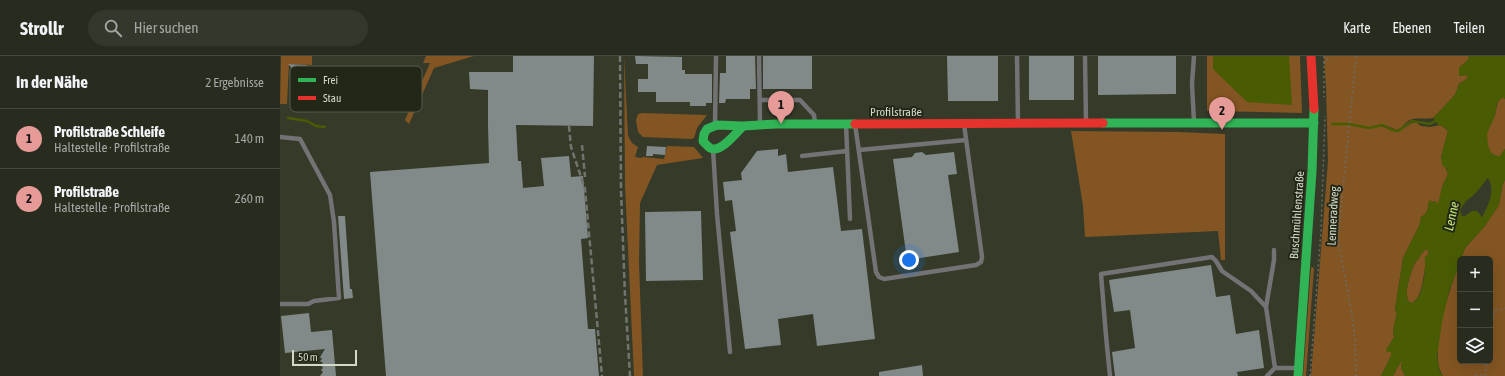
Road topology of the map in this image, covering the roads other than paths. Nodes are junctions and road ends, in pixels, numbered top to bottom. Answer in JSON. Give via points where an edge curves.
{"nodes":[{"id":1,"x":716,"y":56,"type":"edge"},
{"id":2,"x":759,"y":56,"type":"edge"},
{"id":3,"x":1017,"y":56,"type":"edge"},
{"id":4,"x":1085,"y":56,"type":"edge"},
{"id":5,"x":1194,"y":56,"type":"edge"},
{"id":6,"x":1311,"y":56,"type":"edge"},
{"id":7,"x":760,"y":100,"type":"junction"},
{"id":8,"x":1086,"y":123,"type":"junction"},
{"id":9,"x":1194,"y":123,"type":"junction"},
{"id":10,"x":1314,"y":123,"type":"junction"},
{"id":11,"x":760,"y":124,"type":"junction"},
{"id":12,"x":816,"y":124,"type":"junction"},
{"id":13,"x":851,"y":124,"type":"junction"},
{"id":14,"x":964,"y":124,"type":"junction"},
{"id":15,"x":1018,"y":124,"type":"junction"},
{"id":16,"x":715,"y":125,"type":"junction"},
{"id":17,"x":743,"y":126,"type":"junction"},
{"id":18,"x":280,"y":137,"type":"edge"},
{"id":19,"x":966,"y":140,"type":"junction"},
{"id":20,"x":713,"y":149,"type":"junction"},
{"id":21,"x":858,"y":150,"type":"junction"},
{"id":22,"x":847,"y":151,"type":"junction"},
{"id":23,"x":802,"y":156,"type":"dead end"},
{"id":24,"x":850,"y":219,"type":"dead end"},
{"id":25,"x":1274,"y":250,"type":"dead end"},
{"id":26,"x":280,"y":304,"type":"edge"},
{"id":27,"x":1266,"y":307,"type":"junction"},
{"id":28,"x":730,"y":352,"type":"dead end"},
{"id":29,"x":1275,"y":368,"type":"junction"},
{"id":30,"x":1298,"y":372,"type":"edge"},
{"id":31,"x":1110,"y":376,"type":"edge"},
{"id":32,"x":1267,"y":376,"type":"edge"}],
"edges":[{"from":1,"to":16,"type":"lane"},
{"from":2,"to":7,"type":"lane"},
{"from":3,"to":15,"type":"lane"},
{"from":4,"to":8,"type":"lane"},
{"from":5,"to":9,"type":"lane"},
{"from":6,"to":10,"type":"street","name":"Buschmühlenstraße"},
{"from":7,"to":11,"type":"lane"},
{"from":7,"to":12,"type":"lane","via":[[800,100],[814,115]]},
{"from":8,"to":9,"type":"street","name":"Profilstraße"},
{"from":8,"to":15,"type":"street","name":"Profilstraße"},
{"from":9,"to":10,"type":"street","name":"Profilstraße"},
{"from":10,"to":30,"type":"street","name":"Buschmühlenstraße"},
{"from":11,"to":12,"type":"street","name":"Profilstraße"},
{"from":11,"to":17,"type":"street","name":"Profilstraße"},
{"from":12,"to":13,"type":"street","name":"Profilstraße"},
{"from":13,"to":14,"type":"street","name":"Profilstraße"},
{"from":13,"to":21,"type":"lane"},
{"from":13,"to":22,"type":"lane"},
{"from":14,"to":15,"type":"street","name":"Profilstraße"},
{"from":14,"to":19,"type":"lane"},
{"from":16,"to":17,"type":"street","name":"Profilstraße"},
{"from":16,"to":20,"type":"street","via":[[707,128],[703,137],[706,145]]},
{"from":17,"to":20,"type":"street","via":[[722,147]]},
{"from":18,"to":26,"type":"lane","via":[[300,139],[330,195],[339,298],[308,304]]},
{"from":19,"to":21,"type":"lane"},
{"from":19,"to":21,"type":"lane","via":[[981,262],[976,265],[884,279],[876,272]]},
{"from":20,"to":28,"type":"lane"},
{"from":22,"to":23,"type":"lane"},
{"from":22,"to":24,"type":"lane"},
{"from":25,"to":27,"type":"lane"},
{"from":27,"to":29,"type":"lane"},
{"from":27,"to":31,"type":"lane","via":[[1251,292],[1222,271],[1212,257],[1102,274]]},
{"from":29,"to":30,"type":"lane"},
{"from":29,"to":32,"type":"lane"}]}
